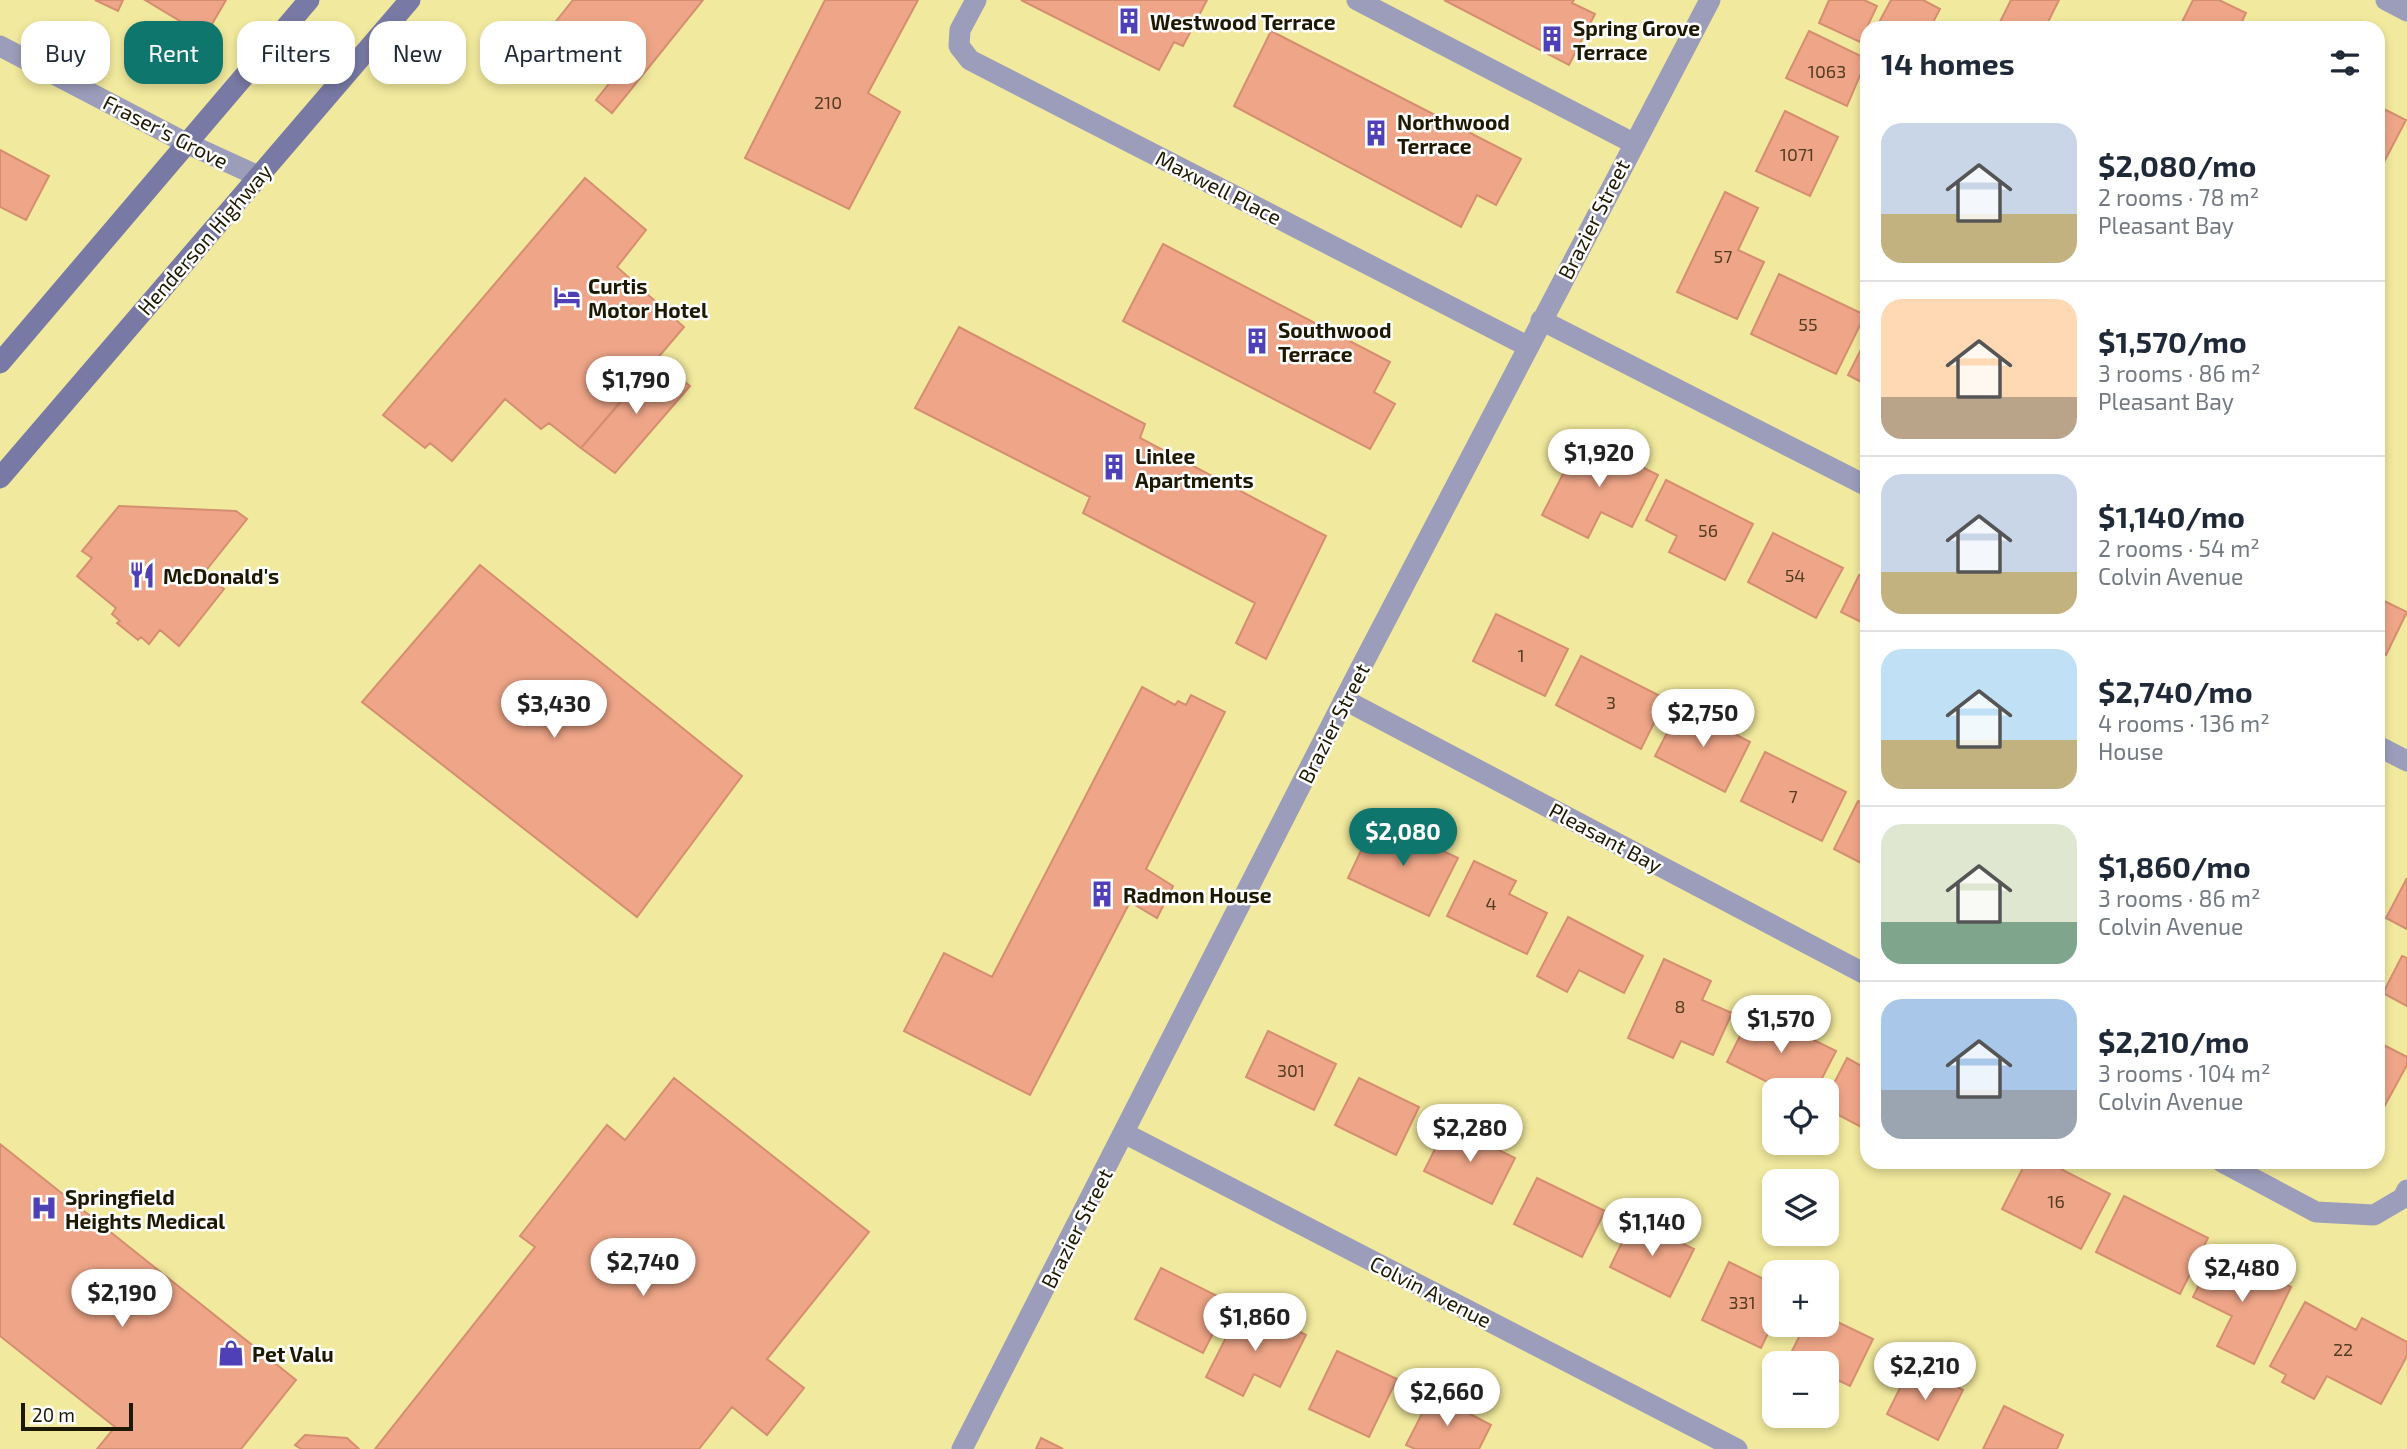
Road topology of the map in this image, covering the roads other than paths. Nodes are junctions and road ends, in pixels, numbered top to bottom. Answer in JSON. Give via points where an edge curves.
{"nodes":[{"id":1,"x":309,"y":0,"type":"edge"},
{"id":2,"x":410,"y":0,"type":"edge"},
{"id":3,"x":976,"y":0,"type":"edge"},
{"id":4,"x":1357,"y":0,"type":"edge"},
{"id":5,"x":1710,"y":0,"type":"edge"},
{"id":6,"x":2386,"y":0,"type":"edge"},
{"id":7,"x":2407,"y":11,"type":"edge"},
{"id":8,"x":0,"y":46,"type":"edge"},
{"id":9,"x":186,"y":143,"type":"junction"},
{"id":10,"x":1633,"y":143,"type":"junction"},
{"id":11,"x":258,"y":176,"type":"junction"},
{"id":12,"x":1541,"y":320,"type":"junction"},
{"id":13,"x":1527,"y":346,"type":"junction"},
{"id":14,"x":0,"y":363,"type":"edge"},
{"id":15,"x":0,"y":478,"type":"edge"},
{"id":16,"x":1860,"y":482,"type":"edge"},
{"id":17,"x":1345,"y":700,"type":"junction"},
{"id":18,"x":2385,"y":750,"type":"edge"},
{"id":19,"x":2407,"y":761,"type":"edge"},
{"id":20,"x":1860,"y":971,"type":"edge"},
{"id":21,"x":1124,"y":1133,"type":"junction"},
{"id":22,"x":2235,"y":1169,"type":"edge"},
{"id":23,"x":2407,"y":1190,"type":"edge"},
{"id":24,"x":962,"y":1449,"type":"edge"},
{"id":25,"x":1737,"y":1449,"type":"edge"}],
"edges":[{"from":1,"to":9,"type":"main road"},
{"from":2,"to":11,"type":"main road","name":"Henderson Highway"},
{"from":3,"to":13,"type":"street","name":"Maxwell Place","via":[[960,30],[960,46],[970,60]]},
{"from":4,"to":10,"type":"street"},
{"from":5,"to":10,"type":"street","name":"Brazier Street"},
{"from":6,"to":7,"type":"street"},
{"from":8,"to":9,"type":"street","name":"Fraser's Grove"},
{"from":9,"to":11,"type":"street","name":"Fraser's Grove"},
{"from":9,"to":14,"type":"main road"},
{"from":10,"to":12,"type":"street","name":"Brazier Street"},
{"from":11,"to":15,"type":"main road","name":"Henderson Highway"},
{"from":12,"to":13,"type":"street","name":"Brazier Street"},
{"from":12,"to":16,"type":"street"},
{"from":13,"to":17,"type":"street","name":"Brazier Street"},
{"from":17,"to":20,"type":"street","name":"Pleasant Bay"},
{"from":17,"to":21,"type":"street","name":"Brazier Street"},
{"from":18,"to":19,"type":"street"},
{"from":21,"to":24,"type":"street","name":"Brazier Street"},
{"from":21,"to":25,"type":"street","name":"Colvin Avenue"},
{"from":22,"to":23,"type":"street","via":[[2316,1212],[2374,1216],[2403,1198]]}]}
